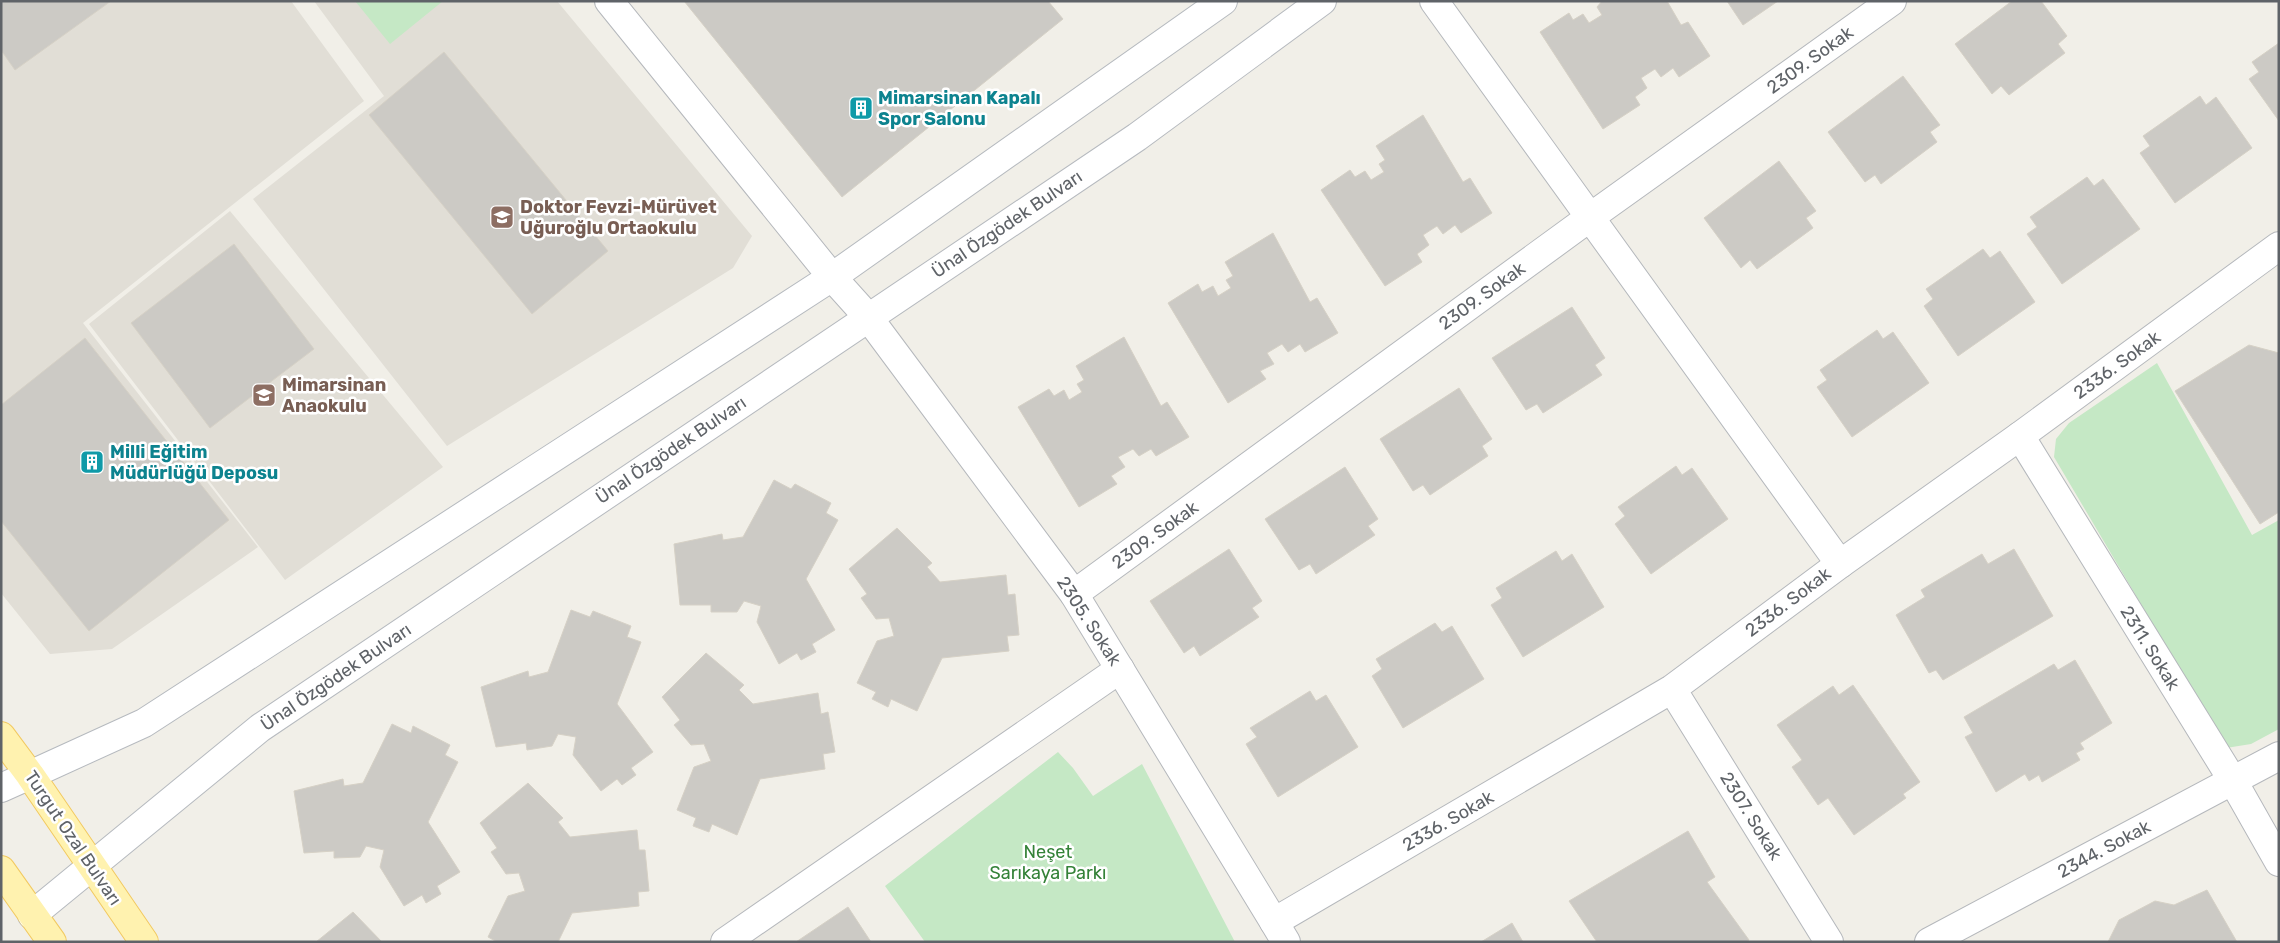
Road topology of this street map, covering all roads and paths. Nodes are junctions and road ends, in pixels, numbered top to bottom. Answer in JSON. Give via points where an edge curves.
{"nodes":[{"id":1,"x":609,"y":1,"type":"edge"},
{"id":2,"x":1222,"y":1,"type":"edge"},
{"id":3,"x":1322,"y":1,"type":"edge"},
{"id":4,"x":1434,"y":1,"type":"edge"},
{"id":5,"x":1892,"y":1,"type":"edge"},
{"id":6,"x":1589,"y":218,"type":"junction"},
{"id":7,"x":2279,"y":246,"type":"edge"},
{"id":8,"x":832,"y":277,"type":"junction"},
{"id":9,"x":868,"y":317,"type":"junction"},
{"id":10,"x":2020,"y":436,"type":"junction"},
{"id":11,"x":1840,"y":564,"type":"junction"},
{"id":12,"x":1074,"y":594,"type":"junction"},
{"id":13,"x":1120,"y":669,"type":"junction"},
{"id":14,"x":1672,"y":689,"type":"junction"},
{"id":15,"x":1,"y":736,"type":"edge"},
{"id":16,"x":2279,"y":756,"type":"edge"},
{"id":17,"x":30,"y":775,"type":"junction"},
{"id":18,"x":2233,"y":782,"type":"junction"},
{"id":19,"x":1,"y":788,"type":"edge"},
{"id":20,"x":2279,"y":862,"type":"edge"},
{"id":21,"x":92,"y":864,"type":"junction"},
{"id":22,"x":1,"y":870,"type":"edge"},
{"id":23,"x":32,"y":915,"type":"junction"},
{"id":24,"x":1280,"y":932,"type":"edge"},
{"id":25,"x":52,"y":942,"type":"edge"},
{"id":26,"x":144,"y":942,"type":"edge"},
{"id":27,"x":725,"y":942,"type":"edge"},
{"id":28,"x":1829,"y":942,"type":"edge"},
{"id":29,"x":1929,"y":942,"type":"edge"}],
"edges":[{"from":1,"to":8,"type":"street","name":"2305. Sokak"},
{"from":2,"to":8,"type":"street"},
{"from":3,"to":9,"type":"street","name":"Ünal Özgödek Bulvarı","via":[[1137,137]]},
{"from":4,"to":6,"type":"street"},
{"from":5,"to":6,"type":"street","name":"2309. Sokak"},
{"from":6,"to":11,"type":"street"},
{"from":6,"to":12,"type":"street","name":"2309. Sokak"},
{"from":7,"to":10,"type":"street","name":"2336. Sokak"},
{"from":8,"to":9,"type":"street","name":"2305. Sokak"},
{"from":8,"to":17,"type":"street","via":[[144,723]]},
{"from":9,"to":12,"type":"street","name":"2305. Sokak"},
{"from":9,"to":21,"type":"street","name":"Ünal Özgödek Bulvarı","via":[[260,728]]},
{"from":10,"to":11,"type":"street","name":"2336. Sokak"},
{"from":10,"to":18,"type":"street","name":"2311. Sokak"},
{"from":11,"to":14,"type":"street","name":"2336. Sokak"},
{"from":12,"to":13,"type":"street","name":"2305. Sokak"},
{"from":13,"to":24,"type":"street","name":"2305. Sokak"},
{"from":13,"to":27,"type":"street"},
{"from":14,"to":24,"type":"street","name":"2336. Sokak"},
{"from":14,"to":28,"type":"street","name":"2307. Sokak"},
{"from":15,"to":17,"type":"main road","name":"Turgut Ozal Bulvarı"},
{"from":16,"to":18,"type":"street","name":"2344. Sokak"},
{"from":17,"to":19,"type":"street"},
{"from":17,"to":21,"type":"main road","name":"Turgut Ozal Bulvarı"},
{"from":18,"to":20,"type":"street","name":"2311. Sokak"},
{"from":18,"to":29,"type":"street","name":"2344. Sokak"},
{"from":21,"to":23,"type":"street","name":"Ünal Özgödek Bulvarı"},
{"from":21,"to":26,"type":"main road","name":"Turgut Ozal Bulvarı"},
{"from":22,"to":23,"type":"main road"},
{"from":23,"to":25,"type":"main road"}]}
